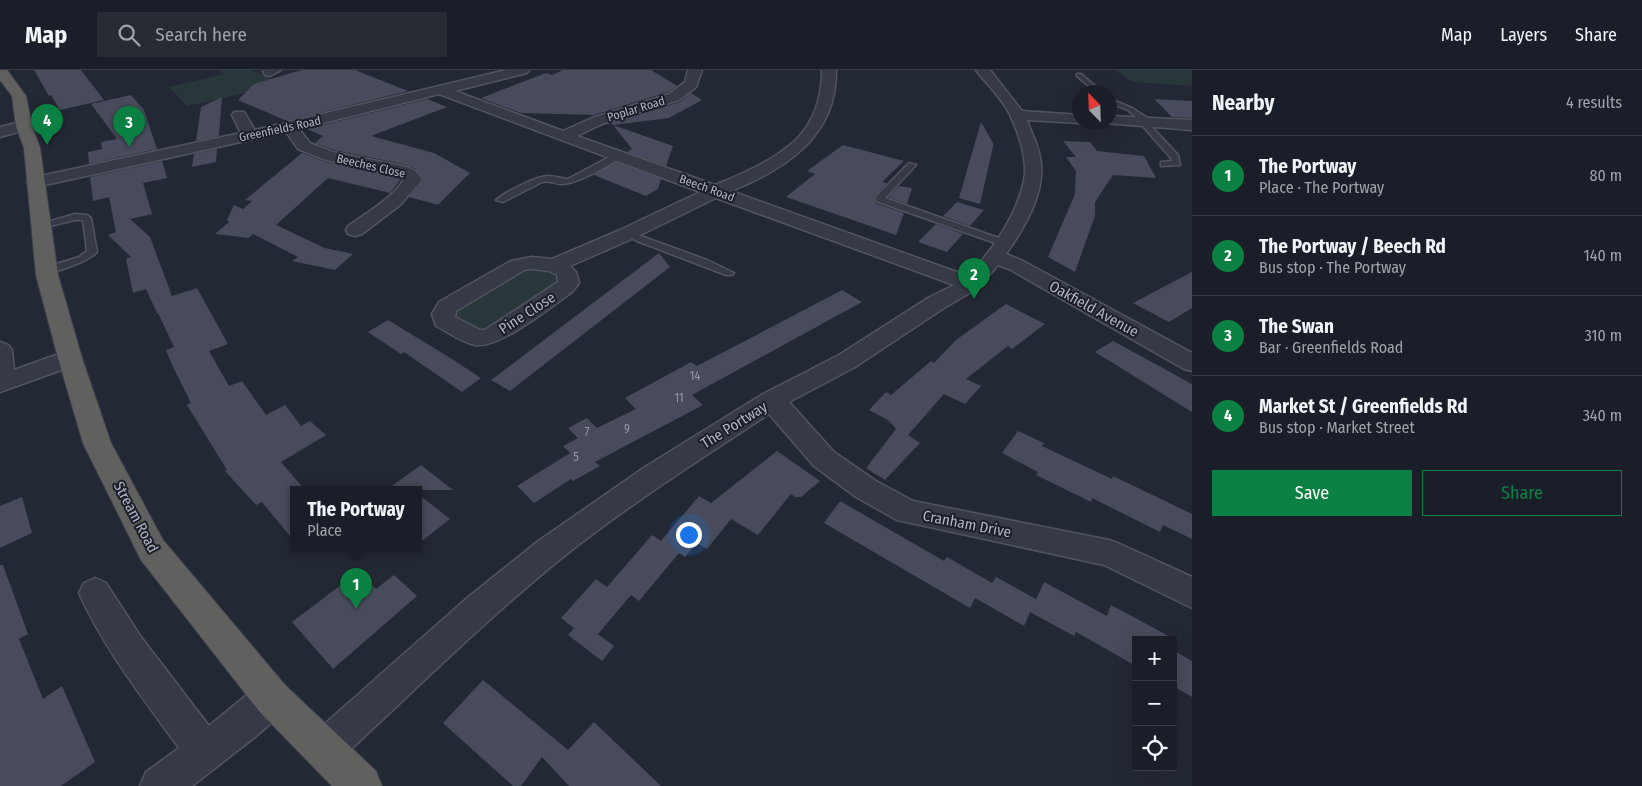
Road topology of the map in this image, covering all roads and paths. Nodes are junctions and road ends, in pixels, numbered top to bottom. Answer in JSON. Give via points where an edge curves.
{"nodes":[{"id":1,"x":522,"y":70,"type":"edge"},
{"id":2,"x":695,"y":70,"type":"edge"},
{"id":3,"x":829,"y":70,"type":"edge"},
{"id":4,"x":982,"y":70,"type":"edge"},
{"id":5,"x":0,"y":71,"type":"edge"},
{"id":6,"x":1079,"y":76,"type":"dead end"},
{"id":7,"x":1090,"y":85,"type":"edge"},
{"id":8,"x":443,"y":91,"type":"junction"},
{"id":9,"x":1117,"y":104,"type":"edge"},
{"id":10,"x":239,"y":115,"type":"dead end"},
{"id":11,"x":1018,"y":115,"type":"junction"},
{"id":12,"x":1072,"y":118,"type":"edge"},
{"id":13,"x":1117,"y":120,"type":"edge"},
{"id":14,"x":1147,"y":122,"type":"junction"},
{"id":15,"x":1192,"y":125,"type":"edge"},
{"id":16,"x":24,"y":126,"type":"junction"},
{"id":17,"x":290,"y":127,"type":"junction"},
{"id":18,"x":0,"y":132,"type":"edge"},
{"id":19,"x":250,"y":135,"type":"junction"},
{"id":20,"x":564,"y":137,"type":"junction"},
{"id":21,"x":618,"y":156,"type":"junction"},
{"id":22,"x":1164,"y":164,"type":"dead end"},
{"id":23,"x":912,"y":165,"type":"dead end"},
{"id":24,"x":36,"y":182,"type":"junction"},
{"id":25,"x":716,"y":191,"type":"junction"},
{"id":26,"x":500,"y":200,"type":"dead end"},
{"id":27,"x":41,"y":225,"type":"junction"},
{"id":28,"x":355,"y":230,"type":"dead end"},
{"id":29,"x":627,"y":234,"type":"junction"},
{"id":30,"x":999,"y":250,"type":"junction"},
{"id":31,"x":554,"y":265,"type":"junction"},
{"id":32,"x":47,"y":270,"type":"junction"},
{"id":33,"x":729,"y":274,"type":"dead end"},
{"id":34,"x":971,"y":284,"type":"junction"},
{"id":35,"x":0,"y":350,"type":"edge"},
{"id":36,"x":70,"y":358,"type":"junction"},
{"id":37,"x":1192,"y":363,"type":"edge"},
{"id":38,"x":2,"y":385,"type":"edge"},
{"id":39,"x":772,"y":400,"type":"junction"},
{"id":40,"x":95,"y":593,"type":"dead end"},
{"id":41,"x":1192,"y":593,"type":"edge"},
{"id":42,"x":272,"y":698,"type":"junction"},
{"id":43,"x":324,"y":749,"type":"junction"},
{"id":44,"x":205,"y":752,"type":"junction"},
{"id":45,"x":160,"y":786,"type":"edge"},
{"id":46,"x":362,"y":786,"type":"edge"}],
"edges":[{"from":1,"to":8,"type":"street","name":"Greenfields Road"},
{"from":2,"to":20,"type":"street","name":"Poplar Road","via":[[692,84],[674,97],[597,121]]},
{"from":3,"to":25,"type":"street","name":"Pine Close","via":[[824,104],[812,131],[791,152],[754,176]]},
{"from":4,"to":11,"type":"street","name":"The Portway"},
{"from":5,"to":16,"type":"highway","name":"Stream Road","via":[[20,96]]},
{"from":6,"to":7,"type":"lane"},
{"from":8,"to":17,"type":"street","name":"Greenfields Road"},
{"from":8,"to":20,"type":"street","name":"Beech Road"},
{"from":9,"to":14,"type":"lane"},
{"from":10,"to":19,"type":"street"},
{"from":11,"to":12,"type":"street"},
{"from":11,"to":30,"type":"street","name":"The Portway","via":[[1032,157],[1033,179],[1024,209]]},
{"from":13,"to":14,"type":"street"},
{"from":14,"to":15,"type":"street"},
{"from":14,"to":22,"type":"lane","via":[[1177,163]]},
{"from":16,"to":18,"type":"street"},
{"from":16,"to":24,"type":"highway","name":"Stream Road","via":[[32,148]]},
{"from":17,"to":19,"type":"street","name":"Greenfields Road"},
{"from":17,"to":28,"type":"street","name":"Beeches Close","via":[[304,146],[312,150],[411,175],[413,180],[408,186]]},
{"from":19,"to":24,"type":"street","name":"Greenfields Road"},
{"from":20,"to":21,"type":"street","name":"Beech Road"},
{"from":21,"to":25,"type":"street","name":"Beech Road"},
{"from":21,"to":26,"type":"lane","via":[[570,181],[539,180]]},
{"from":23,"to":30,"type":"lane","via":[[879,199]]},
{"from":24,"to":27,"type":"highway","name":"Stream Road"},
{"from":25,"to":29,"type":"street","name":"Pine Close"},
{"from":25,"to":34,"type":"street","name":"Beech Road"},
{"from":27,"to":32,"type":"highway","name":"Stream Road"},
{"from":27,"to":32,"type":"lane","via":[[75,217],[87,218],[92,252],[82,259]]},
{"from":29,"to":31,"type":"street","name":"Pine Close"},
{"from":29,"to":33,"type":"lane","via":[[704,261]]},
{"from":30,"to":34,"type":"street","name":"The Portway"},
{"from":30,"to":37,"type":"street","name":"Oakfield Avenue","via":[[1016,265]]},
{"from":31,"to":31,"type":"street","name":"Pine Close","via":[[518,265],[448,307],[443,314],[444,321],[477,338],[493,335],[569,283],[566,272]]},
{"from":32,"to":36,"type":"highway","name":"Stream Road"},
{"from":34,"to":39,"type":"street","name":"The Portway","via":[[848,361]]},
{"from":35,"to":38,"type":"street"},
{"from":36,"to":38,"type":"street"},
{"from":36,"to":42,"type":"highway","name":"Stream Road","via":[[97,443],[152,550]]},
{"from":39,"to":41,"type":"street","name":"Cranham Drive","via":[[824,459],[907,512],[1109,553]]},
{"from":39,"to":43,"type":"street","name":"The Portway","via":[[655,474],[548,551]]},
{"from":40,"to":44,"type":"street","via":[[129,649]]},
{"from":42,"to":43,"type":"highway","name":"Stream Road"},
{"from":42,"to":44,"type":"street"},
{"from":43,"to":46,"type":"highway","name":"Stream Road"},
{"from":44,"to":45,"type":"street"}]}
